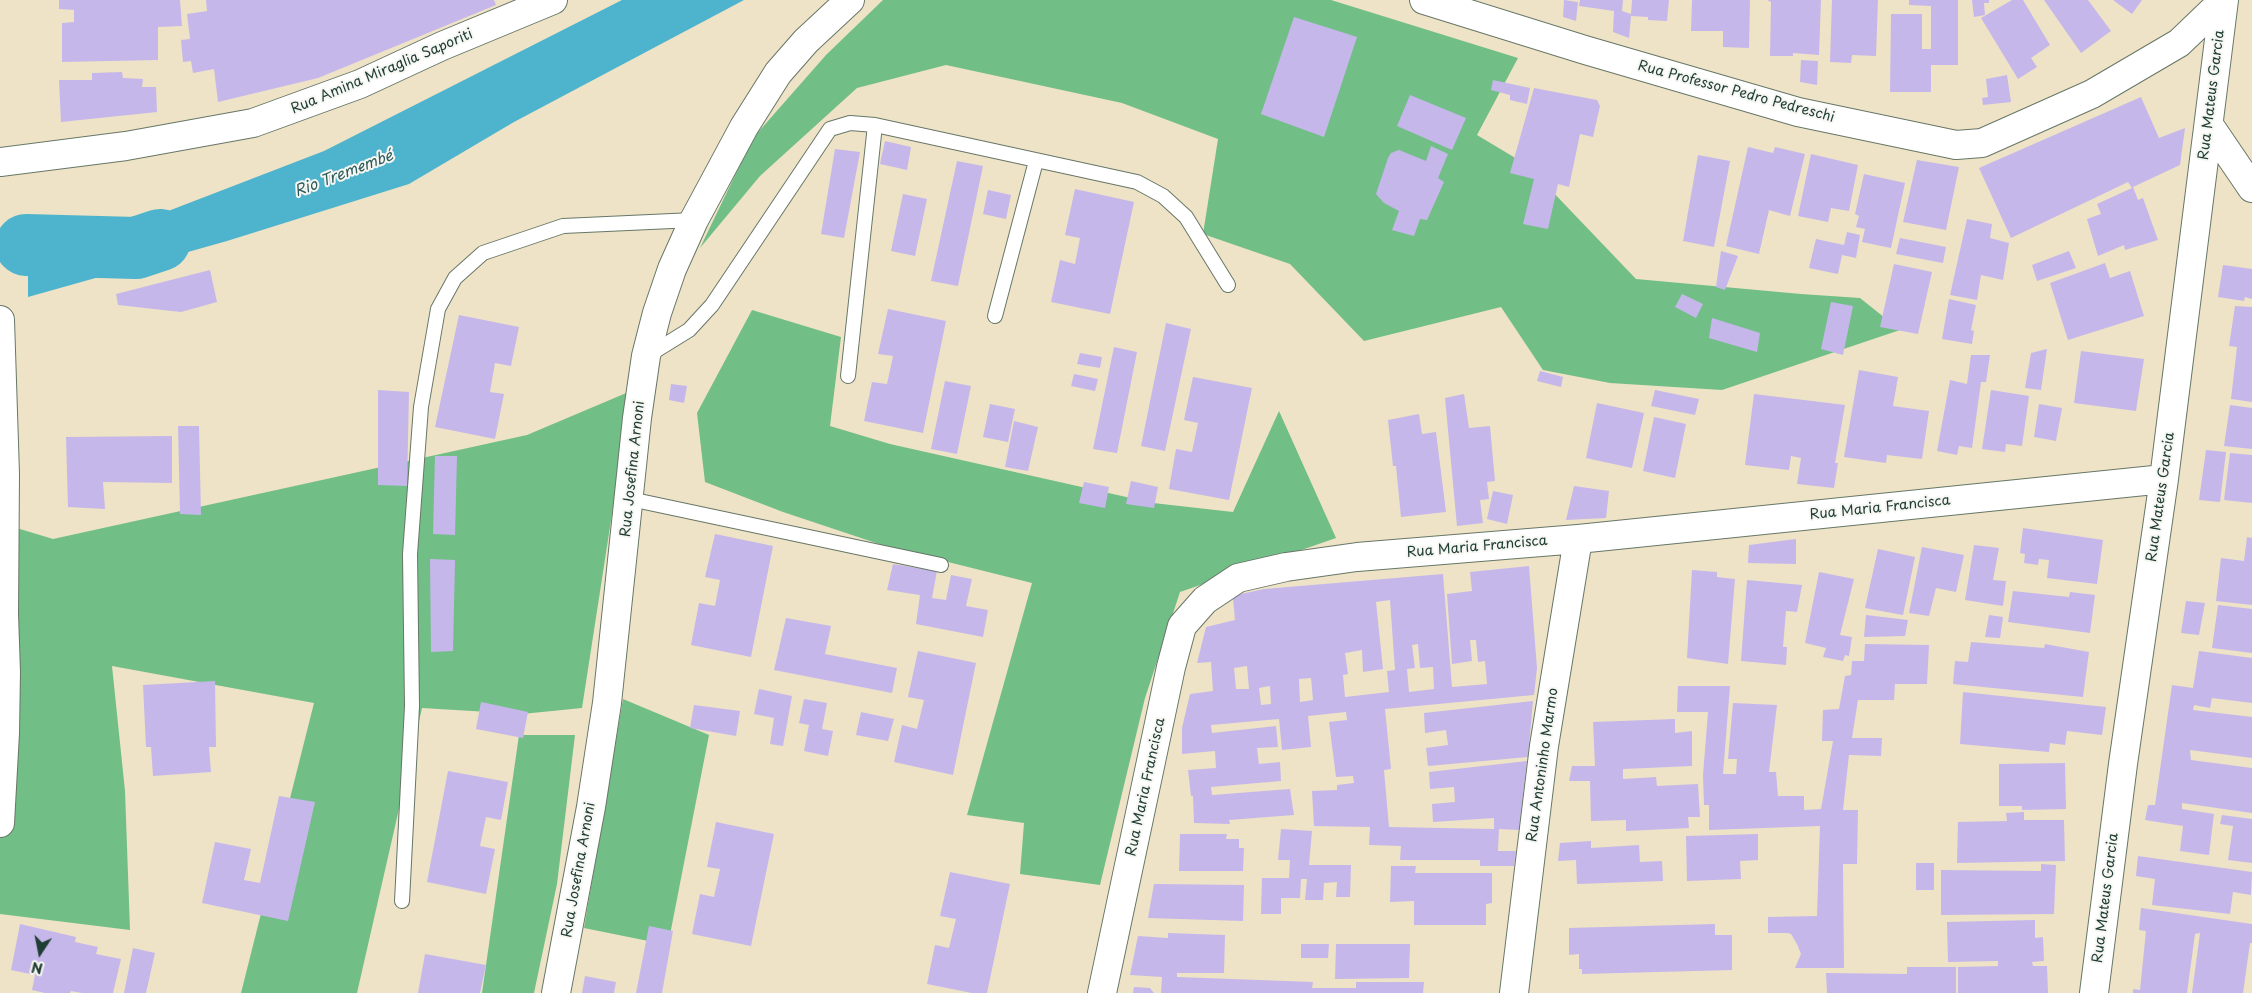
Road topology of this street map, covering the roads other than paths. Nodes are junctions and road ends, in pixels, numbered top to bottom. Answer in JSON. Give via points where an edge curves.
{"nodes":[{"id":1,"x":553,"y":0,"type":"edge"},
{"id":2,"x":850,"y":0,"type":"edge"},
{"id":3,"x":1424,"y":0,"type":"edge"},
{"id":4,"x":2224,"y":0,"type":"edge"},
{"id":5,"x":875,"y":125,"type":"junction"},
{"id":6,"x":2209,"y":125,"type":"junction"},
{"id":7,"x":1036,"y":160,"type":"junction"},
{"id":8,"x":0,"y":162,"type":"edge"},
{"id":9,"x":2252,"y":188,"type":"edge"},
{"id":10,"x":694,"y":220,"type":"junction"},
{"id":11,"x":1228,"y":285,"type":"dead end"},
{"id":12,"x":995,"y":316,"type":"dead end"},
{"id":13,"x":0,"y":320,"type":"edge"},
{"id":14,"x":646,"y":356,"type":"junction"},
{"id":15,"x":848,"y":376,"type":"dead end"},
{"id":16,"x":2164,"y":479,"type":"junction"},
{"id":17,"x":630,"y":499,"type":"junction"},
{"id":18,"x":1578,"y":539,"type":"junction"},
{"id":19,"x":941,"y":565,"type":"dead end"},
{"id":20,"x":2,"y":614,"type":"edge"},
{"id":21,"x":0,"y":823,"type":"edge"},
{"id":22,"x":402,"y":901,"type":"dead end"},
{"id":23,"x":556,"y":993,"type":"edge"},
{"id":24,"x":1102,"y":993,"type":"edge"},
{"id":25,"x":1514,"y":993,"type":"edge"},
{"id":26,"x":2094,"y":993,"type":"edge"}],
"edges":[{"from":1,"to":8,"type":"street","name":"Rua Amina Miraglia Saporiti","via":[[360,84],[253,123],[126,146]]},
{"from":2,"to":10,"type":"street","name":"Rua Josefina Arnoni","via":[[806,41],[778,73],[744,127]]},
{"from":3,"to":4,"type":"street","name":"Rua Professor Pedro Pedreschi","via":[[1798,112],[1956,145],[1982,143],[2092,94],[2179,43]]},
{"from":4,"to":6,"type":"street","name":"Rua Mateus Garcia"},
{"from":5,"to":7,"type":"lane"},
{"from":5,"to":14,"type":"lane","via":[[850,123],[830,129],[712,305],[689,330]]},
{"from":5,"to":15,"type":"lane"},
{"from":6,"to":9,"type":"street"},
{"from":6,"to":16,"type":"street","name":"Rua Mateus Garcia"},
{"from":7,"to":11,"type":"lane","via":[[1137,182],[1163,196],[1186,218]]},
{"from":7,"to":12,"type":"lane"},
{"from":10,"to":14,"type":"street","name":"Rua Josefina Arnoni","via":[[669,278]]},
{"from":10,"to":22,"type":"lane","via":[[562,226],[483,253],[455,278],[438,309],[421,407],[410,554],[412,706]]},
{"from":13,"to":20,"type":"street","via":[[5,474]]},
{"from":14,"to":17,"type":"street","name":"Rua Josefina Arnoni"},
{"from":16,"to":18,"type":"street","name":"Rua Maria Francisca"},
{"from":16,"to":26,"type":"street","name":"Rua Mateus Garcia"},
{"from":17,"to":19,"type":"lane"},
{"from":17,"to":23,"type":"street","name":"Rua Josefina Arnoni","via":[[596,779]]},
{"from":18,"to":24,"type":"street","name":"Rua Maria Francisca","via":[[1357,557],[1286,567],[1238,578],[1205,600],[1182,626],[1171,667]]},
{"from":18,"to":25,"type":"street","name":"Rua Antoninho Marmo","via":[[1544,746]]},
{"from":20,"to":21,"type":"street","via":[[6,733]]}]}
